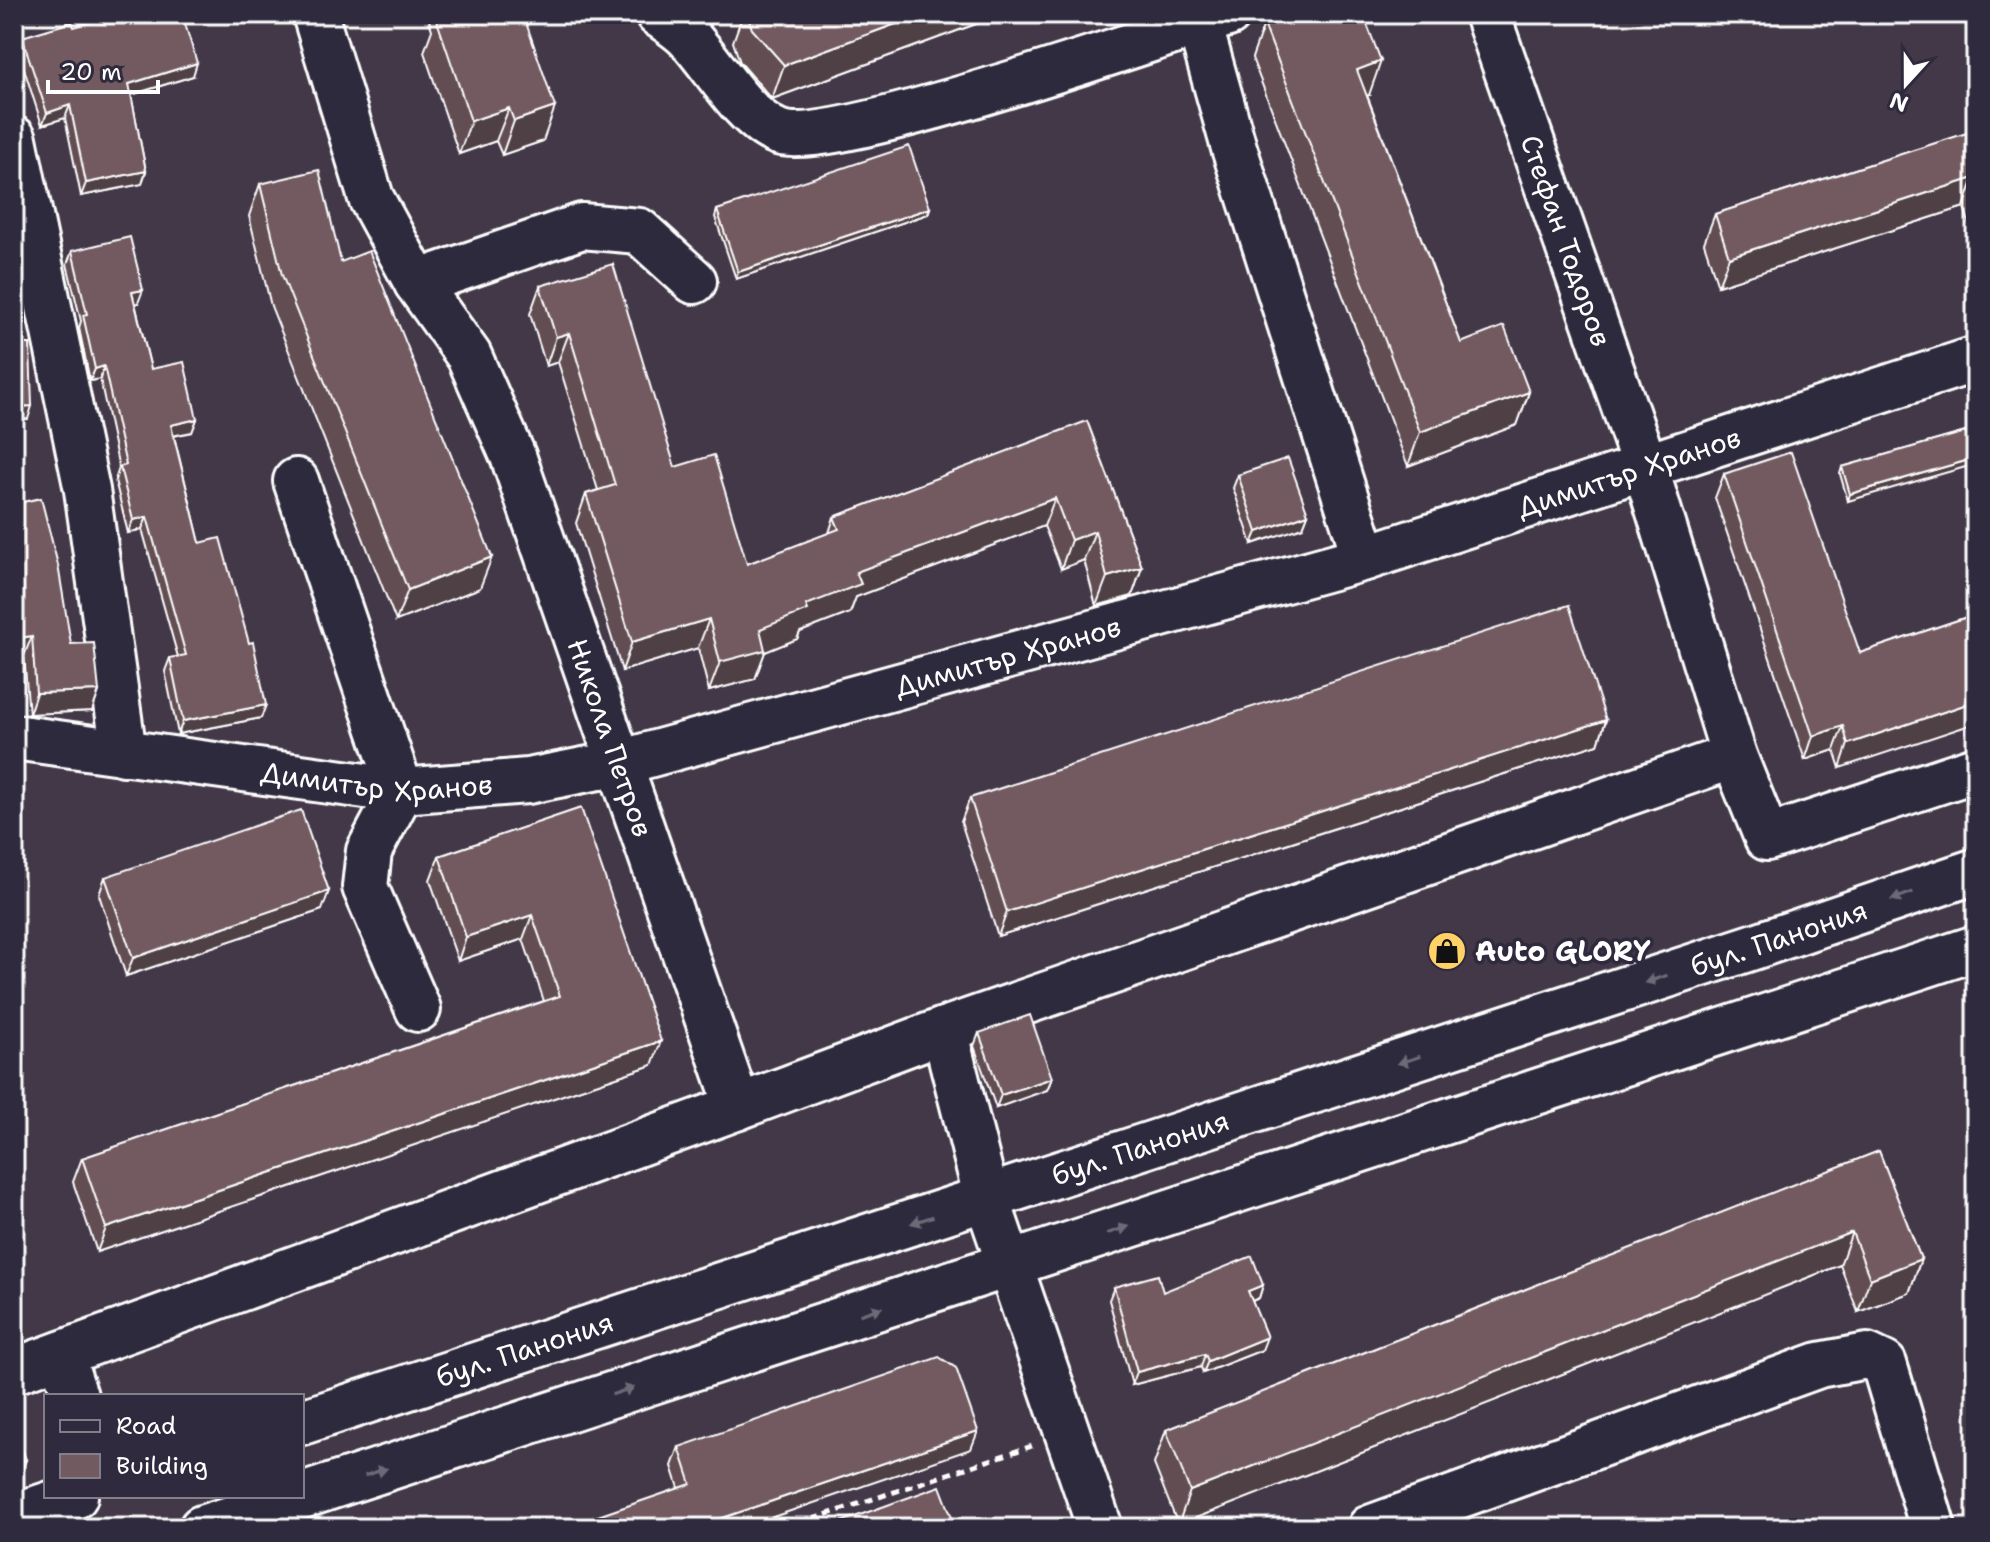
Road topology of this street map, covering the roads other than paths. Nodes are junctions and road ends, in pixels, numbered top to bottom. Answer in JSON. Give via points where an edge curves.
{"nodes":[{"id":1,"x":315,"y":14,"type":"edge"},
{"id":2,"x":658,"y":14,"type":"edge"},
{"id":3,"x":1487,"y":14,"type":"edge"},
{"id":4,"x":1213,"y":19,"type":"edge"},
{"id":5,"x":14,"y":139,"type":"edge"},
{"id":6,"x":694,"y":281,"type":"dead end"},
{"id":7,"x":417,"y":283,"type":"junction"},
{"id":8,"x":1976,"y":359,"type":"edge"},
{"id":9,"x":1645,"y":466,"type":"junction"},
{"id":10,"x":296,"y":481,"type":"dead end"},
{"id":11,"x":1365,"y":558,"type":"junction"},
{"id":12,"x":14,"y":737,"type":"edge"},
{"id":13,"x":124,"y":753,"type":"junction"},
{"id":14,"x":1734,"y":756,"type":"junction"},
{"id":15,"x":619,"y":763,"type":"junction"},
{"id":16,"x":1976,"y":769,"type":"edge"},
{"id":17,"x":401,"y":791,"type":"junction"},
{"id":18,"x":1976,"y":871,"type":"edge"},
{"id":19,"x":1976,"y":948,"type":"edge"},
{"id":20,"x":418,"y":1009,"type":"dead end"},
{"id":21,"x":944,"y":1030,"type":"junction"},
{"id":22,"x":738,"y":1107,"type":"junction"},
{"id":23,"x":987,"y":1199,"type":"junction"},
{"id":24,"x":1011,"y":1266,"type":"junction"},
{"id":25,"x":61,"y":1354,"type":"junction"},
{"id":26,"x":14,"y":1371,"type":"edge"},
{"id":27,"x":74,"y":1394,"type":"edge"},
{"id":28,"x":304,"y":1421,"type":"edge"},
{"id":29,"x":304,"y":1495,"type":"edge"},
{"id":30,"x":69,"y":1498,"type":"edge"},
{"id":31,"x":298,"y":1498,"type":"edge"},
{"id":32,"x":14,"y":1516,"type":"edge"},
{"id":33,"x":249,"y":1521,"type":"edge"},
{"id":34,"x":1388,"y":1525,"type":"edge"},
{"id":35,"x":202,"y":1528,"type":"edge"},
{"id":36,"x":1100,"y":1528,"type":"edge"},
{"id":37,"x":1933,"y":1528,"type":"edge"}],
"edges":[{"from":1,"to":7,"type":"street","name":"Никола Петров","via":[[371,198]]},
{"from":2,"to":4,"type":"street","via":[[685,34],[761,124],[781,134],[825,134]]},
{"from":3,"to":9,"type":"street","name":"Стефан Тодоров"},
{"from":4,"to":11,"type":"street","via":[[1234,148]]},
{"from":5,"to":13,"type":"street","via":[[87,490]]},
{"from":6,"to":7,"type":"street","via":[[639,231],[582,226]]},
{"from":7,"to":15,"type":"street","name":"Никола Петров","via":[[469,356],[513,456]]},
{"from":8,"to":9,"type":"street","name":"Димитър Хранов"},
{"from":9,"to":11,"type":"street","name":"Димитър Хранов"},
{"from":9,"to":14,"type":"street","name":"Стефан Тодоров"},
{"from":10,"to":17,"type":"street"},
{"from":11,"to":15,"type":"street","name":"Димитър Хранов"},
{"from":12,"to":13,"type":"street","name":"Димитър Хранов"},
{"from":13,"to":17,"type":"street","name":"Димитър Хранов"},
{"from":14,"to":16,"type":"street","name":"Стефан Тодоров","via":[[1767,838]]},
{"from":14,"to":21,"type":"street"},
{"from":15,"to":17,"type":"street","name":"Димитър Хранов","via":[[528,781]]},
{"from":15,"to":22,"type":"street","name":"Никола Петров"},
{"from":17,"to":20,"type":"street","via":[[369,851],[365,887]]},
{"from":18,"to":23,"type":"street","name":"бул. Панония","one_way":true},
{"from":24,"to":19,"type":"street","one_way":true},
{"from":21,"to":22,"type":"street"},
{"from":21,"to":23,"type":"street"},
{"from":22,"to":25,"type":"street"},
{"from":23,"to":24,"type":"street"},
{"from":23,"to":28,"type":"street","name":"бул. Панония","one_way":true},
{"from":29,"to":24,"type":"street","one_way":true},
{"from":24,"to":36,"type":"street"},
{"from":25,"to":26,"type":"street"},
{"from":25,"to":27,"type":"street"},
{"from":30,"to":32,"type":"street"},
{"from":31,"to":33,"type":"street"},
{"from":33,"to":35,"type":"street"},
{"from":34,"to":37,"type":"street","via":[[1819,1365],[1867,1356],[1884,1364]]}]}
